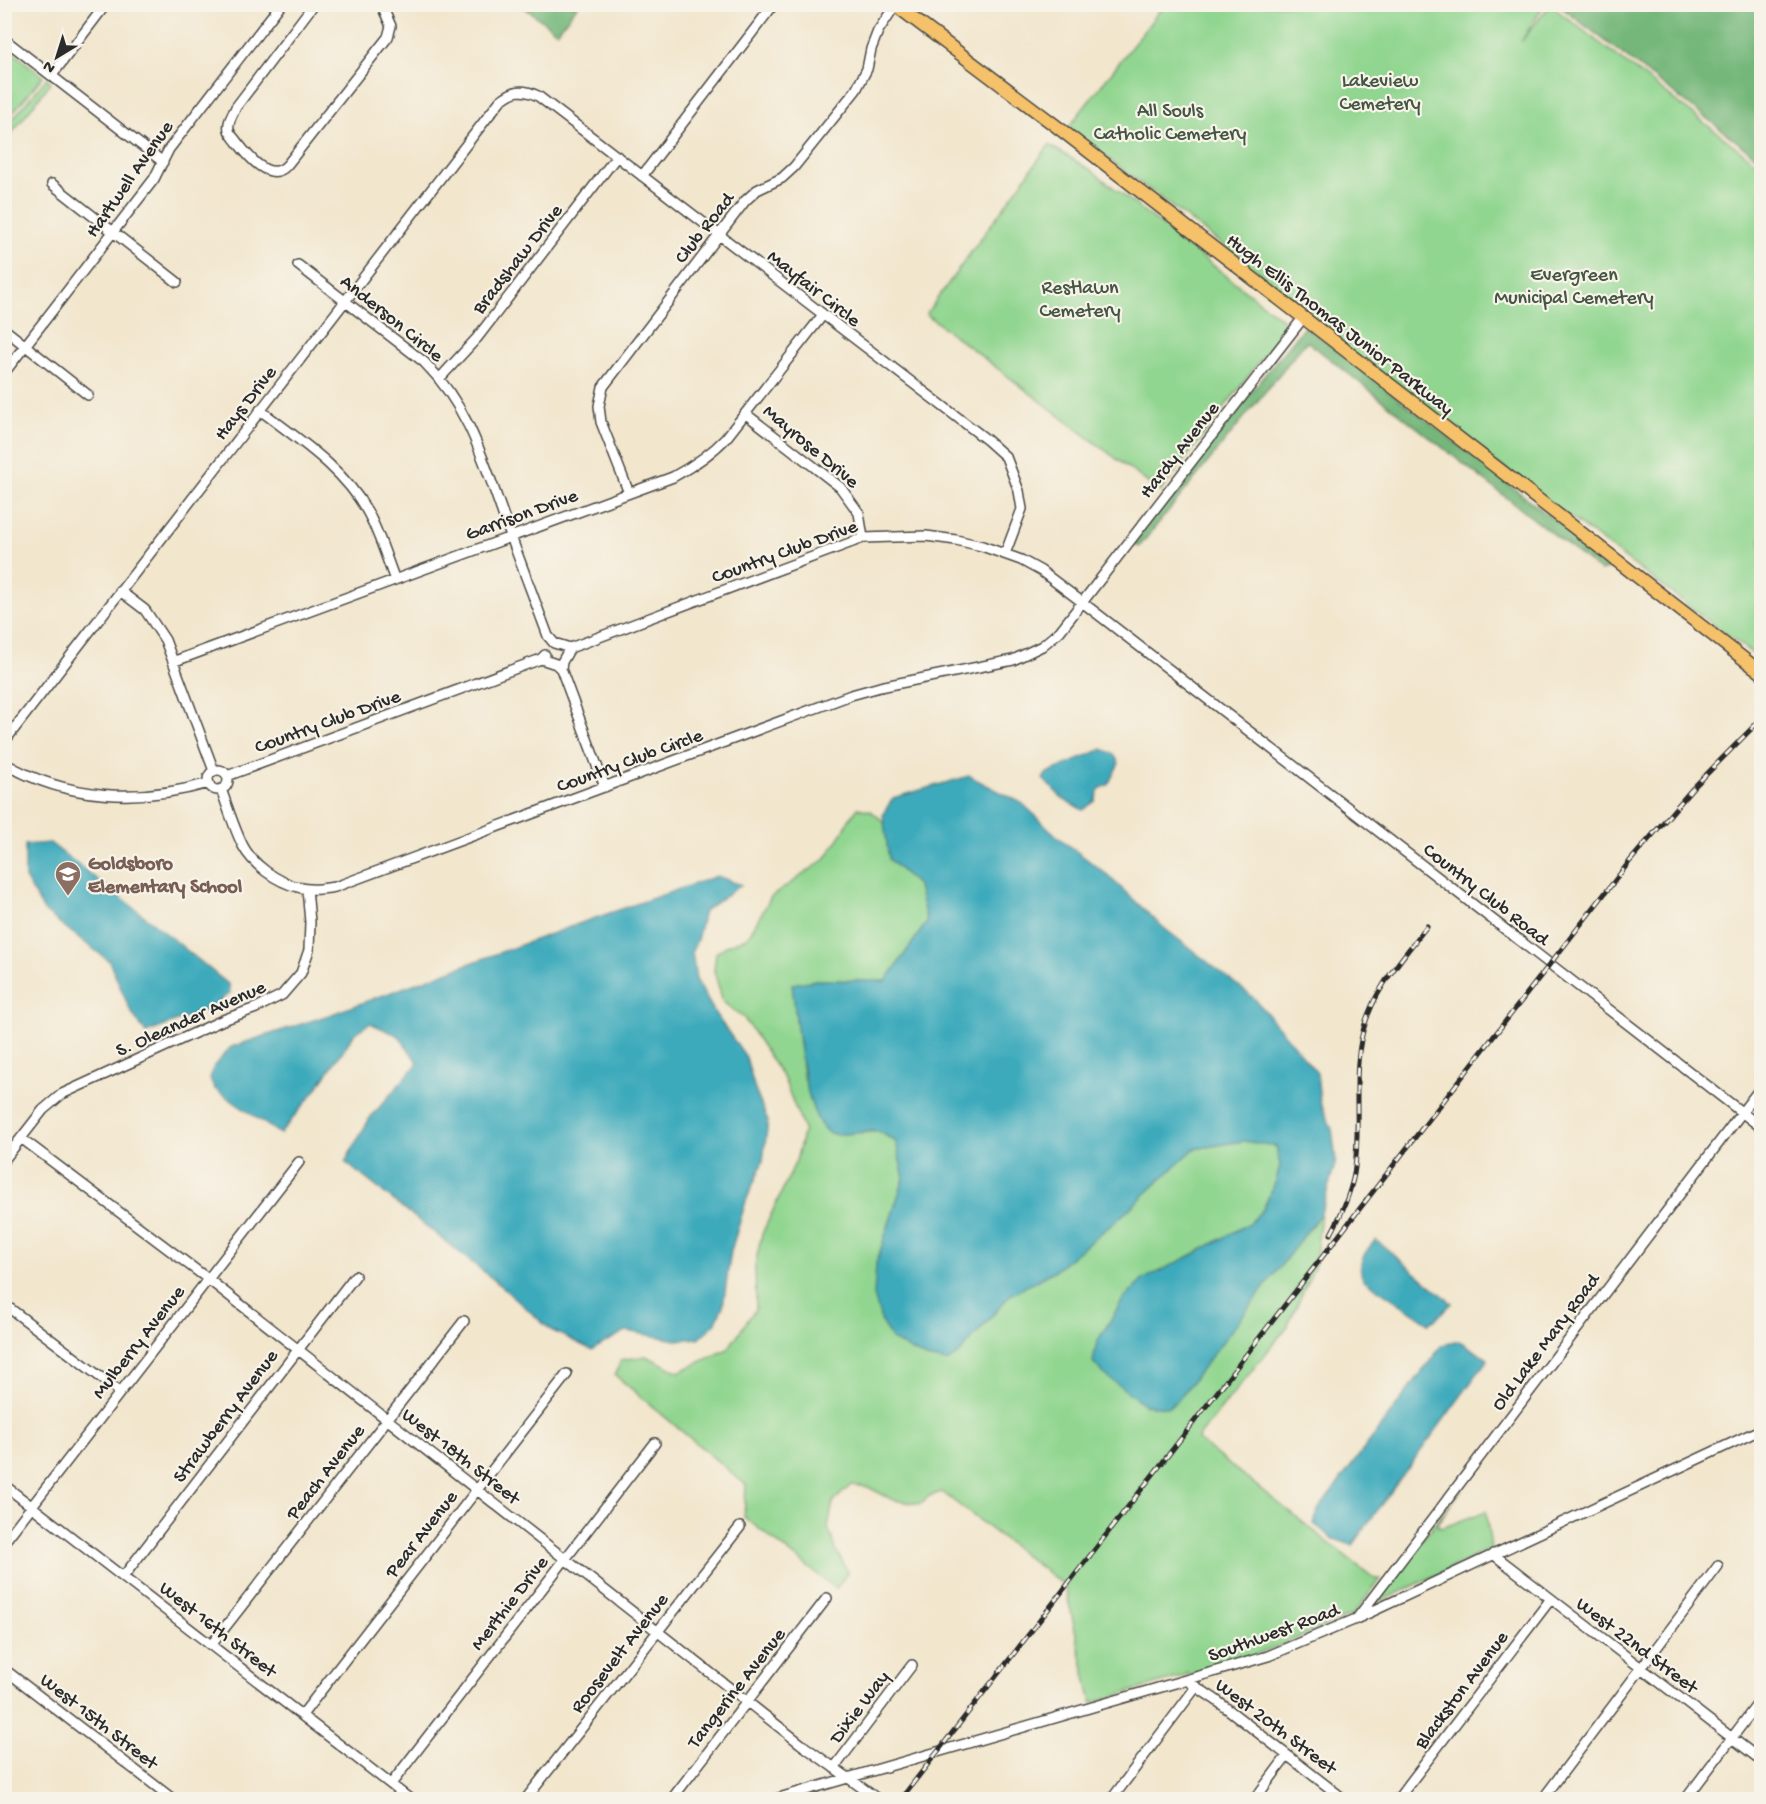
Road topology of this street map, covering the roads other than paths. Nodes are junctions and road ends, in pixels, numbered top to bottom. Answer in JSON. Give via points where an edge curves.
{"nodes":[{"id":1,"x":106,"y":4,"type":"edge"},
{"id":2,"x":280,"y":4,"type":"edge"},
{"id":3,"x":314,"y":4,"type":"edge"},
{"id":4,"x":381,"y":4,"type":"edge"},
{"id":5,"x":774,"y":4,"type":"edge"},
{"id":6,"x":895,"y":5,"type":"edge"},
{"id":7,"x":4,"y":39,"type":"edge"},
{"id":8,"x":52,"y":75,"type":"junction"},
{"id":9,"x":517,"y":90,"type":"joint"},
{"id":10,"x":617,"y":156,"type":"junction"},
{"id":11,"x":163,"y":162,"type":"junction"},
{"id":12,"x":642,"y":176,"type":"junction"},
{"id":13,"x":52,"y":184,"type":"dead end"},
{"id":14,"x":113,"y":232,"type":"junction"},
{"id":15,"x":719,"y":235,"type":"junction"},
{"id":16,"x":298,"y":265,"type":"dead end"},
{"id":17,"x":177,"y":282,"type":"dead end"},
{"id":18,"x":345,"y":301,"type":"junction"},
{"id":19,"x":822,"y":316,"type":"junction"},
{"id":20,"x":1303,"y":318,"type":"junction"},
{"id":21,"x":4,"y":329,"type":"edge"},
{"id":22,"x":24,"y":345,"type":"junction"},
{"id":23,"x":4,"y":373,"type":"edge"},
{"id":24,"x":440,"y":378,"type":"junction"},
{"id":25,"x":88,"y":394,"type":"dead end"},
{"id":26,"x":260,"y":410,"type":"junction"},
{"id":27,"x":746,"y":414,"type":"junction"},
{"id":28,"x":629,"y":493,"type":"junction"},
{"id":29,"x":511,"y":536,"type":"junction"},
{"id":30,"x":863,"y":538,"type":"junction"},
{"id":31,"x":1005,"y":554,"type":"junction"},
{"id":32,"x":395,"y":580,"type":"junction"},
{"id":33,"x":120,"y":591,"type":"junction"},
{"id":34,"x":1082,"y":602,"type":"junction"},
{"id":35,"x":555,"y":654,"type":"junction"},
{"id":36,"x":175,"y":661,"type":"junction"},
{"id":37,"x":1761,"y":673,"type":"edge"},
{"id":38,"x":1191,"y":686,"type":"joint"},
{"id":39,"x":4,"y":742,"type":"edge"},
{"id":40,"x":4,"y":762,"type":"edge"},
{"id":41,"x":214,"y":771,"type":"junction"},
{"id":42,"x":227,"y":776,"type":"junction"},
{"id":43,"x":209,"y":783,"type":"junction"},
{"id":44,"x":605,"y":788,"type":"junction"},
{"id":45,"x":221,"y":789,"type":"junction"},
{"id":46,"x":307,"y":889,"type":"junction"},
{"id":47,"x":1761,"y":1086,"type":"edge"},
{"id":48,"x":1742,"y":1112,"type":"junction"},
{"id":49,"x":1761,"y":1128,"type":"edge"},
{"id":50,"x":21,"y":1138,"type":"junction"},
{"id":51,"x":4,"y":1160,"type":"edge"},
{"id":52,"x":299,"y":1162,"type":"dead end"},
{"id":53,"x":354,"y":1276,"type":"dead end"},
{"id":54,"x":208,"y":1279,"type":"junction"},
{"id":55,"x":4,"y":1304,"type":"edge"},
{"id":56,"x":464,"y":1321,"type":"dead end"},
{"id":57,"x":297,"y":1349,"type":"junction"},
{"id":58,"x":567,"y":1374,"type":"dead end"},
{"id":59,"x":120,"y":1392,"type":"junction"},
{"id":60,"x":387,"y":1419,"type":"junction"},
{"id":61,"x":1761,"y":1429,"type":"edge"},
{"id":62,"x":655,"y":1443,"type":"dead end"},
{"id":63,"x":4,"y":1485,"type":"edge"},
{"id":64,"x":477,"y":1490,"type":"junction"},
{"id":65,"x":32,"y":1506,"type":"junction"},
{"id":66,"x":740,"y":1527,"type":"dead end"},
{"id":67,"x":4,"y":1542,"type":"edge"},
{"id":68,"x":1493,"y":1554,"type":"junction"},
{"id":69,"x":566,"y":1558,"type":"junction"},
{"id":70,"x":1718,"y":1566,"type":"dead end"},
{"id":71,"x":123,"y":1576,"type":"junction"},
{"id":72,"x":827,"y":1598,"type":"dead end"},
{"id":73,"x":1550,"y":1600,"type":"junction"},
{"id":74,"x":1356,"y":1619,"type":"junction"},
{"id":75,"x":657,"y":1630,"type":"junction"},
{"id":76,"x":212,"y":1644,"type":"junction"},
{"id":77,"x":912,"y":1665,"type":"dead end"},
{"id":78,"x":4,"y":1669,"type":"edge"},
{"id":79,"x":1641,"y":1669,"type":"junction"},
{"id":80,"x":1186,"y":1680,"type":"junction"},
{"id":81,"x":1196,"y":1687,"type":"junction"},
{"id":82,"x":1761,"y":1698,"type":"edge"},
{"id":83,"x":748,"y":1700,"type":"junction"},
{"id":84,"x":302,"y":1715,"type":"junction"},
{"id":85,"x":1731,"y":1738,"type":"junction"},
{"id":86,"x":1287,"y":1756,"type":"junction"},
{"id":87,"x":1761,"y":1761,"type":"edge"},
{"id":88,"x":834,"y":1768,"type":"junction"},
{"id":89,"x":848,"y":1778,"type":"junction"},
{"id":90,"x":391,"y":1784,"type":"junction"},
{"id":91,"x":174,"y":1800,"type":"edge"},
{"id":92,"x":411,"y":1800,"type":"edge"},
{"id":93,"x":525,"y":1800,"type":"edge"},
{"id":94,"x":671,"y":1800,"type":"edge"},
{"id":95,"x":771,"y":1800,"type":"edge"},
{"id":96,"x":879,"y":1800,"type":"edge"},
{"id":97,"x":1111,"y":1800,"type":"edge"},
{"id":98,"x":1254,"y":1800,"type":"edge"},
{"id":99,"x":1346,"y":1800,"type":"edge"},
{"id":100,"x":1397,"y":1800,"type":"edge"},
{"id":101,"x":1542,"y":1800,"type":"edge"},
{"id":102,"x":1685,"y":1800,"type":"edge"}],
"edges":[{"from":1,"to":8,"type":"street"},
{"from":2,"to":11,"type":"street","name":"Hartwell Avenue"},
{"from":3,"to":4,"type":"street","via":[[229,121],[229,131],[251,160],[263,168],[275,171],[287,165],[388,37],[391,26]]},
{"from":5,"to":12,"type":"street"},
{"from":6,"to":15,"type":"street","name":"Club Road","via":[[878,31],[856,90],[794,167],[782,178],[757,190]]},
{"from":6,"to":20,"type":"main road","name":"Hugh Ellis Thomas Junior Parkway"},
{"from":7,"to":8,"type":"street"},
{"from":8,"to":11,"type":"street"},
{"from":9,"to":10,"type":"street","name":"Mayfair Circle","via":[[538,96]]},
{"from":9,"to":18,"type":"street","name":"Hays Drive","via":[[500,101]]},
{"from":10,"to":12,"type":"street","name":"Mayfair Circle"},
{"from":10,"to":24,"type":"street","name":"Bradshaw Drive","via":[[477,338]]},
{"from":11,"to":14,"type":"street","name":"Hartwell Avenue"},
{"from":12,"to":15,"type":"street","name":"Mayfair Circle"},
{"from":13,"to":14,"type":"street"},
{"from":14,"to":17,"type":"street"},
{"from":14,"to":22,"type":"street","name":"Hartwell Avenue"},
{"from":15,"to":19,"type":"street","name":"Mayfair Circle"},
{"from":15,"to":28,"type":"street","name":"Club Road","via":[[603,387],[601,422]]},
{"from":16,"to":18,"type":"street","name":"Anderson Circle"},
{"from":18,"to":24,"type":"street","name":"Anderson Circle"},
{"from":18,"to":26,"type":"street","name":"Hays Drive"},
{"from":19,"to":27,"type":"street","name":"Garrison Drive"},
{"from":19,"to":31,"type":"street","name":"Mayfair Circle","via":[[1006,458],[1015,475],[1022,510]]},
{"from":20,"to":34,"type":"street","name":"Hardy Avenue"},
{"from":20,"to":37,"type":"main road","name":"Hugh Ellis Thomas Junior Parkway"},
{"from":21,"to":22,"type":"street"},
{"from":22,"to":23,"type":"street","name":"Hartwell Avenue"},
{"from":22,"to":25,"type":"street"},
{"from":24,"to":29,"type":"street","name":"Anderson Circle","via":[[460,406],[474,437]]},
{"from":26,"to":32,"type":"street","via":[[336,469],[355,492],[368,513]]},
{"from":26,"to":33,"type":"street","name":"Hays Drive"},
{"from":27,"to":28,"type":"street","name":"Garrison Drive","via":[[712,453],[693,466]]},
{"from":27,"to":30,"type":"street","name":"Mayrose Drive","via":[[840,487],[859,513]]},
{"from":28,"to":29,"type":"street","name":"Garrison Drive"},
{"from":29,"to":32,"type":"street","name":"Garrison Drive"},
{"from":29,"to":35,"type":"street","name":"Anderson Circle"},
{"from":30,"to":31,"type":"street","name":"Country Club Drive","via":[[926,536]]},
{"from":30,"to":35,"type":"street","name":"Country Club Drive"},
{"from":31,"to":34,"type":"street","name":"Country Club Drive","via":[[1041,572]]},
{"from":32,"to":36,"type":"street","name":"Garrison Drive"},
{"from":33,"to":36,"type":"street","via":[[145,610]]},
{"from":33,"to":39,"type":"street","name":"Hays Drive"},
{"from":34,"to":38,"type":"street","name":"Country Club Drive"},
{"from":34,"to":44,"type":"street","name":"Country Club Circle","via":[[1060,631],[1013,660],[851,695]]},
{"from":35,"to":42,"type":"street","name":"Country Club Drive"},
{"from":35,"to":44,"type":"street","name":"Anderson Circle"},
{"from":36,"to":41,"type":"street"},
{"from":38,"to":48,"type":"street","name":"Country Club Road"},
{"from":40,"to":43,"type":"street","via":[[34,778],[91,794],[152,795]]},
{"from":41,"to":42,"type":"street"},
{"from":41,"to":43,"type":"street","via":[[209,775]]},
{"from":42,"to":45,"type":"street","via":[[227,784]]},
{"from":43,"to":45,"type":"street","via":[[214,789]]},
{"from":44,"to":46,"type":"street","name":"Country Club Circle","via":[[335,887]]},
{"from":45,"to":46,"type":"street","name":"Country Club Circle","via":[[244,848],[261,868],[279,880]]},
{"from":46,"to":50,"type":"street","name":"S. Oleander Avenue","via":[[309,950],[301,973],[282,995],[62,1094]]},
{"from":47,"to":48,"type":"street","name":"Old Lake Mary Road"},
{"from":48,"to":49,"type":"street","name":"Country Club Road"},
{"from":48,"to":74,"type":"street","name":"Old Lake Mary Road"},
{"from":50,"to":51,"type":"street","name":"S. Oleander Avenue"},
{"from":50,"to":54,"type":"street","name":"West 18th Street"},
{"from":52,"to":54,"type":"street","name":"Mulberry Avenue"},
{"from":53,"to":57,"type":"street","name":"Strawberry Avenue"},
{"from":54,"to":57,"type":"street","name":"West 18th Street"},
{"from":54,"to":59,"type":"street","name":"Mulberry Avenue"},
{"from":55,"to":59,"type":"street"},
{"from":56,"to":60,"type":"street","name":"Peach Avenue"},
{"from":57,"to":60,"type":"street","name":"West 18th Street"},
{"from":57,"to":71,"type":"street","name":"Strawberry Avenue"},
{"from":58,"to":64,"type":"street","name":"Pear Avenue"},
{"from":59,"to":65,"type":"street","name":"Mulberry Avenue"},
{"from":60,"to":64,"type":"street","name":"West 18th Street"},
{"from":60,"to":76,"type":"street","name":"Peach Avenue"},
{"from":61,"to":68,"type":"street","name":"Southwest Road"},
{"from":62,"to":69,"type":"street","name":"Merthie Drive"},
{"from":63,"to":65,"type":"street","name":"West 16th Street"},
{"from":64,"to":69,"type":"street","name":"West 18th Street"},
{"from":64,"to":84,"type":"street","name":"Pear Avenue"},
{"from":65,"to":67,"type":"street","name":"Mulberry Avenue"},
{"from":65,"to":71,"type":"street","name":"West 16th Street"},
{"from":66,"to":75,"type":"street","name":"Roosevelt Avenue"},
{"from":68,"to":73,"type":"street","name":"West 22nd Street"},
{"from":68,"to":74,"type":"street","name":"Southwest Road"},
{"from":69,"to":75,"type":"street","name":"West 18th Street"},
{"from":69,"to":90,"type":"street","name":"Merthie Drive"},
{"from":70,"to":79,"type":"street"},
{"from":71,"to":76,"type":"street","name":"West 16th Street"},
{"from":72,"to":83,"type":"street","name":"Tangerine Avenue"},
{"from":73,"to":79,"type":"street","name":"West 22nd Street"},
{"from":73,"to":100,"type":"street","name":"Blackston Avenue"},
{"from":74,"to":80,"type":"street","name":"Southwest Road","via":[[1268,1656]]},
{"from":75,"to":83,"type":"street","name":"West 18th Street"},
{"from":75,"to":93,"type":"street","name":"Roosevelt Avenue"},
{"from":76,"to":84,"type":"street","name":"West 16th Street"},
{"from":77,"to":88,"type":"street","name":"Dixie Way"},
{"from":78,"to":91,"type":"street","name":"West 15th Street"},
{"from":79,"to":85,"type":"street","name":"West 22nd Street"},
{"from":79,"to":101,"type":"street"},
{"from":80,"to":81,"type":"street","name":"West 20th Street"},
{"from":80,"to":89,"type":"street","name":"Southwest Road"},
{"from":81,"to":86,"type":"street","name":"West 20th Street"},
{"from":81,"to":97,"type":"street"},
{"from":82,"to":85,"type":"street"},
{"from":83,"to":88,"type":"street","name":"West 18th Street"},
{"from":83,"to":94,"type":"street","name":"Tangerine Avenue"},
{"from":84,"to":90,"type":"street","name":"West 16th Street"},
{"from":85,"to":87,"type":"street","name":"West 22nd Street"},
{"from":85,"to":102,"type":"street"},
{"from":86,"to":98,"type":"street"},
{"from":86,"to":99,"type":"street","name":"West 20th Street"},
{"from":88,"to":89,"type":"street","name":"West 18th Street"},
{"from":89,"to":95,"type":"street","name":"Southwest Road"},
{"from":89,"to":96,"type":"street","name":"West 18th Street"},
{"from":90,"to":92,"type":"street","name":"West 16th Street"}]}
